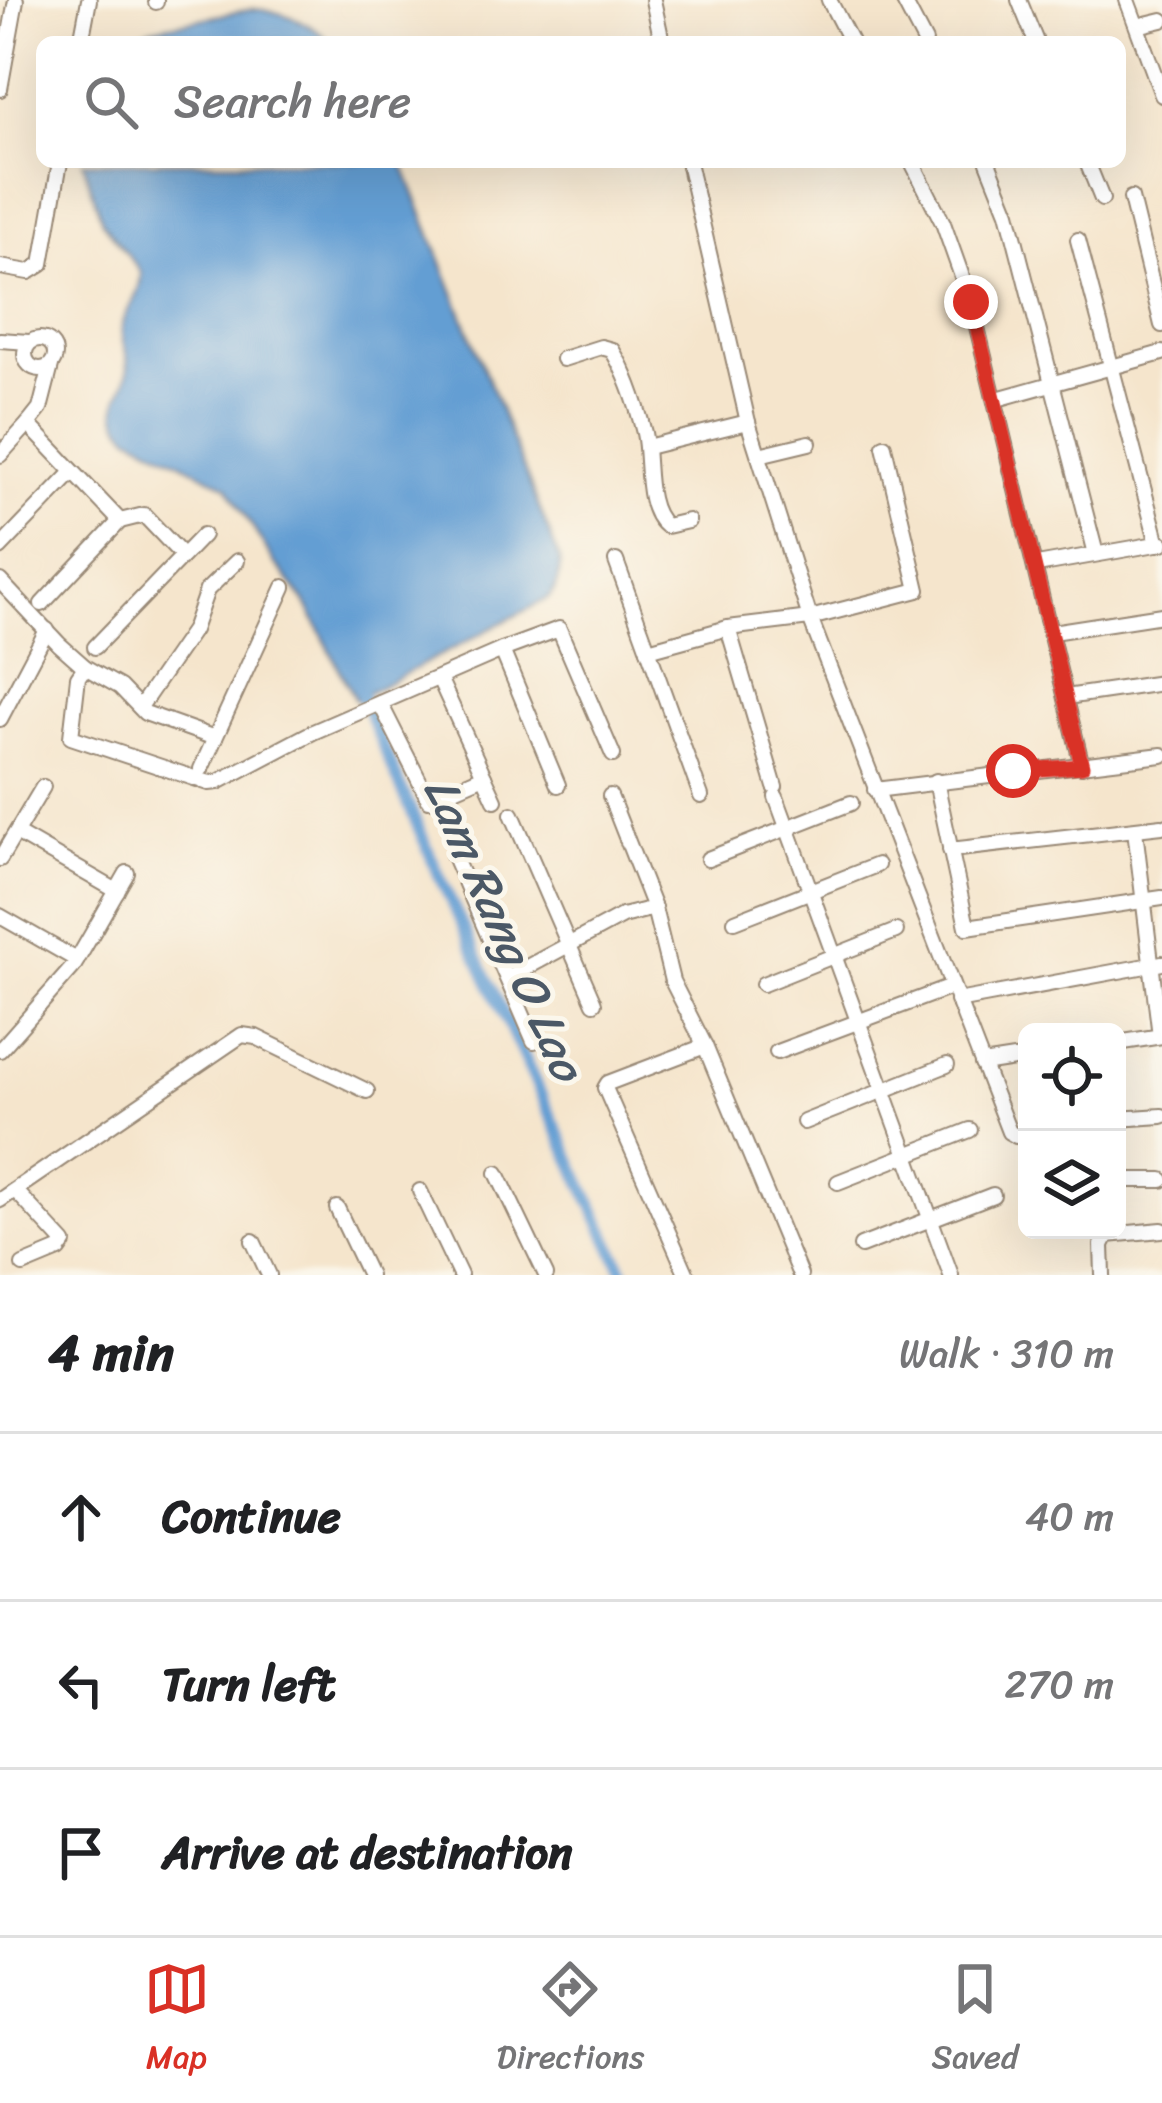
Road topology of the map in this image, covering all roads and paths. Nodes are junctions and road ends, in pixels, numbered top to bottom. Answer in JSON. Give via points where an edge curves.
{"nodes":[{"id":1,"x":16,"y":0,"type":"edge"},
{"id":2,"x":89,"y":0,"type":"edge"},
{"id":3,"x":652,"y":0,"type":"edge"},
{"id":4,"x":830,"y":0,"type":"edge"},
{"id":5,"x":903,"y":0,"type":"edge"},
{"id":6,"x":1018,"y":0,"type":"edge"},
{"id":7,"x":1127,"y":0,"type":"edge"},
{"id":8,"x":1162,"y":20,"type":"edge"},
{"id":9,"x":1137,"y":26,"type":"junction"},
{"id":10,"x":82,"y":36,"type":"edge"},
{"id":11,"x":661,"y":36,"type":"edge"},
{"id":12,"x":848,"y":36,"type":"edge"},
{"id":13,"x":922,"y":36,"type":"edge"},
{"id":14,"x":1033,"y":36,"type":"edge"},
{"id":15,"x":0,"y":89,"type":"edge"},
{"id":16,"x":1162,"y":95,"type":"edge"},
{"id":17,"x":59,"y":168,"type":"edge"},
{"id":18,"x":689,"y":168,"type":"edge"},
{"id":19,"x":915,"y":168,"type":"edge"},
{"id":20,"x":990,"y":168,"type":"edge"},
{"id":21,"x":1089,"y":168,"type":"edge"},
{"id":22,"x":1131,"y":198,"type":"dead end"},
{"id":23,"x":1102,"y":199,"type":"dead end"},
{"id":24,"x":1078,"y":241,"type":"dead end"},
{"id":25,"x":0,"y":267,"type":"edge"},
{"id":26,"x":1162,"y":325,"type":"edge"},
{"id":27,"x":4,"y":346,"type":"edge"},
{"id":28,"x":1162,"y":353,"type":"edge"},
{"id":29,"x":563,"y":358,"type":"dead end"},
{"id":30,"x":1111,"y":368,"type":"junction"},
{"id":31,"x":1052,"y":382,"type":"junction"},
{"id":32,"x":997,"y":399,"type":"junction"},
{"id":33,"x":748,"y":422,"type":"junction"},
{"id":34,"x":28,"y":424,"type":"junction"},
{"id":35,"x":809,"y":443,"type":"dead end"},
{"id":36,"x":647,"y":446,"type":"junction"},
{"id":37,"x":884,"y":446,"type":"dead end"},
{"id":38,"x":0,"y":455,"type":"edge"},
{"id":39,"x":759,"y":455,"type":"junction"},
{"id":40,"x":72,"y":473,"type":"junction"},
{"id":41,"x":120,"y":521,"type":"junction"},
{"id":42,"x":688,"y":521,"type":"dead end"},
{"id":43,"x":203,"y":535,"type":"dead end"},
{"id":44,"x":1160,"y":544,"type":"edge"},
{"id":45,"x":0,"y":548,"type":"edge"},
{"id":46,"x":1096,"y":554,"type":"junction"},
{"id":47,"x":182,"y":555,"type":"junction"},
{"id":48,"x":237,"y":561,"type":"dead end"},
{"id":49,"x":616,"y":561,"type":"dead end"},
{"id":50,"x":1037,"y":566,"type":"junction"},
{"id":51,"x":0,"y":581,"type":"edge"},
{"id":52,"x":284,"y":587,"type":"dead end"},
{"id":53,"x":42,"y":604,"type":"dead end"},
{"id":54,"x":1162,"y":615,"type":"edge"},
{"id":55,"x":810,"y":618,"type":"junction"},
{"id":56,"x":728,"y":628,"type":"junction"},
{"id":57,"x":47,"y":630,"type":"junction"},
{"id":58,"x":1052,"y":632,"type":"junction"},
{"id":59,"x":95,"y":647,"type":"dead end"},
{"id":60,"x":502,"y":650,"type":"junction"},
{"id":61,"x":648,"y":650,"type":"junction"},
{"id":62,"x":85,"y":667,"type":"junction"},
{"id":63,"x":439,"y":678,"type":"junction"},
{"id":64,"x":1162,"y":683,"type":"edge"},
{"id":65,"x":1066,"y":697,"type":"junction"},
{"id":66,"x":380,"y":703,"type":"junction"},
{"id":67,"x":140,"y":707,"type":"junction"},
{"id":68,"x":0,"y":719,"type":"edge"},
{"id":69,"x":215,"y":738,"type":"junction"},
{"id":70,"x":613,"y":755,"type":"dead end"},
{"id":71,"x":1162,"y":755,"type":"edge"},
{"id":72,"x":1082,"y":766,"type":"junction"},
{"id":73,"x":201,"y":769,"type":"dead end"},
{"id":74,"x":484,"y":776,"type":"junction"},
{"id":75,"x":936,"y":781,"type":"junction"},
{"id":76,"x":558,"y":785,"type":"dead end"},
{"id":77,"x":43,"y":787,"type":"dead end"},
{"id":78,"x":875,"y":790,"type":"junction"},
{"id":79,"x":610,"y":796,"type":"dead end"},
{"id":80,"x":700,"y":796,"type":"dead end"},
{"id":81,"x":495,"y":800,"type":"dead end"},
{"id":82,"x":851,"y":803,"type":"dead end"},
{"id":83,"x":512,"y":814,"type":"dead end"},
{"id":84,"x":1162,"y":826,"type":"edge"},
{"id":85,"x":786,"y":830,"type":"junction"},
{"id":86,"x":1135,"y":830,"type":"junction"},
{"id":87,"x":16,"y":832,"type":"junction"},
{"id":88,"x":950,"y":850,"type":"junction"},
{"id":89,"x":452,"y":854,"type":"dead end"},
{"id":90,"x":0,"y":859,"type":"edge"},
{"id":91,"x":708,"y":860,"type":"dead end"},
{"id":92,"x":877,"y":866,"type":"dead end"},
{"id":93,"x":127,"y":873,"type":"dead end"},
{"id":94,"x":117,"y":891,"type":"junction"},
{"id":95,"x":808,"y":893,"type":"junction"},
{"id":96,"x":1162,"y":898,"type":"edge"},
{"id":97,"x":1143,"y":901,"type":"junction"},
{"id":98,"x":654,"y":908,"type":"junction"},
{"id":99,"x":0,"y":916,"type":"edge"},
{"id":100,"x":735,"y":921,"type":"dead end"},
{"id":101,"x":896,"y":931,"type":"dead end"},
{"id":102,"x":568,"y":946,"type":"junction"},
{"id":103,"x":833,"y":958,"type":"junction"},
{"id":104,"x":77,"y":960,"type":"junction"},
{"id":105,"x":1157,"y":964,"type":"edge"},
{"id":106,"x":507,"y":978,"type":"junction"},
{"id":107,"x":763,"y":984,"type":"dead end"},
{"id":108,"x":954,"y":994,"type":"junction"},
{"id":109,"x":594,"y":1003,"type":"dead end"},
{"id":110,"x":856,"y":1024,"type":"junction"},
{"id":111,"x":1161,"y":1036,"type":"edge"},
{"id":112,"x":534,"y":1041,"type":"dead end"},
{"id":113,"x":1126,"y":1041,"type":"edge"},
{"id":114,"x":705,"y":1046,"type":"junction"},
{"id":115,"x":0,"y":1050,"type":"edge"},
{"id":116,"x":777,"y":1052,"type":"dead end"},
{"id":117,"x":1018,"y":1058,"type":"edge"},
{"id":118,"x":947,"y":1064,"type":"dead end"},
{"id":119,"x":982,"y":1064,"type":"junction"},
{"id":120,"x":367,"y":1090,"type":"dead end"},
{"id":121,"x":881,"y":1091,"type":"junction"},
{"id":122,"x":1162,"y":1115,"type":"edge"},
{"id":123,"x":1126,"y":1118,"type":"edge"},
{"id":124,"x":804,"y":1122,"type":"dead end"},
{"id":125,"x":970,"y":1130,"type":"dead end"},
{"id":126,"x":1018,"y":1133,"type":"edge"},
{"id":127,"x":906,"y":1154,"type":"junction"},
{"id":128,"x":497,"y":1173,"type":"dead end"},
{"id":129,"x":1126,"y":1180,"type":"edge"},
{"id":130,"x":1162,"y":1180,"type":"edge"},
{"id":131,"x":838,"y":1182,"type":"dead end"},
{"id":132,"x":16,"y":1191,"type":"junction"},
{"id":133,"x":420,"y":1192,"type":"dead end"},
{"id":134,"x":992,"y":1196,"type":"dead end"},
{"id":135,"x":0,"y":1200,"type":"edge"},
{"id":136,"x":337,"y":1208,"type":"dead end"},
{"id":137,"x":930,"y":1217,"type":"junction"},
{"id":138,"x":1162,"y":1230,"type":"edge"},
{"id":139,"x":253,"y":1241,"type":"dead end"},
{"id":140,"x":861,"y":1246,"type":"dead end"},
{"id":141,"x":23,"y":1265,"type":"dead end"},
{"id":142,"x":267,"y":1275,"type":"edge"},
{"id":143,"x":369,"y":1275,"type":"edge"},
{"id":144,"x":460,"y":1275,"type":"edge"},
{"id":145,"x":546,"y":1275,"type":"edge"},
{"id":146,"x":687,"y":1275,"type":"edge"},
{"id":147,"x":800,"y":1275,"type":"edge"},
{"id":148,"x":951,"y":1275,"type":"edge"},
{"id":149,"x":1103,"y":1275,"type":"edge"}],
"edges":[{"from":1,"to":15,"type":"street"},
{"from":2,"to":10,"type":"street"},
{"from":3,"to":11,"type":"street"},
{"from":4,"to":12,"type":"street"},
{"from":5,"to":13,"type":"street"},
{"from":6,"to":14,"type":"street"},
{"from":7,"to":9,"type":"street"},
{"from":8,"to":9,"type":"street"},
{"from":9,"to":16,"type":"street"},
{"from":17,"to":25,"type":"street","via":[[42,264],[29,272]]},
{"from":18,"to":33,"type":"street"},
{"from":19,"to":32,"type":"street","via":[[943,223]]},
{"from":20,"to":31,"type":"street"},
{"from":21,"to":23,"type":"street"},
{"from":22,"to":26,"type":"street"},
{"from":24,"to":30,"type":"street"},
{"from":27,"to":34,"type":"street","via":[[29,342],[31,366],[51,366]]},
{"from":28,"to":30,"type":"street"},
{"from":29,"to":36,"type":"street","via":[[612,350]]},
{"from":30,"to":31,"type":"street"},
{"from":30,"to":44,"type":"street"},
{"from":31,"to":32,"type":"street"},
{"from":31,"to":46,"type":"street"},
{"from":32,"to":50,"type":"street"},
{"from":33,"to":36,"type":"street"},
{"from":33,"to":39,"type":"street"},
{"from":34,"to":38,"type":"street"},
{"from":34,"to":40,"type":"street"},
{"from":35,"to":39,"type":"street"},
{"from":36,"to":42,"type":"street","via":[[658,518],[666,526]]},
{"from":37,"to":55,"type":"street","via":[[917,590]]},
{"from":39,"to":55,"type":"street"},
{"from":40,"to":41,"type":"street"},
{"from":40,"to":45,"type":"street"},
{"from":41,"to":47,"type":"street","via":[[144,515]]},
{"from":41,"to":53,"type":"street"},
{"from":43,"to":47,"type":"street"},
{"from":44,"to":46,"type":"street"},
{"from":46,"to":50,"type":"street"},
{"from":47,"to":59,"type":"street"},
{"from":48,"to":67,"type":"street","via":[[207,590],[193,630]]},
{"from":49,"to":61,"type":"street"},
{"from":50,"to":58,"type":"street"},
{"from":51,"to":57,"type":"street"},
{"from":52,"to":69,"type":"street"},
{"from":54,"to":58,"type":"street"},
{"from":55,"to":56,"type":"street"},
{"from":55,"to":78,"type":"street"},
{"from":56,"to":61,"type":"street"},
{"from":56,"to":85,"type":"street"},
{"from":57,"to":62,"type":"street"},
{"from":57,"to":68,"type":"street"},
{"from":58,"to":65,"type":"street"},
{"from":60,"to":63,"type":"street"},
{"from":60,"to":70,"type":"street","via":[[559,629]]},
{"from":60,"to":76,"type":"street"},
{"from":61,"to":80,"type":"street"},
{"from":62,"to":66,"type":"street","via":[[71,737],[209,783]]},
{"from":62,"to":67,"type":"street"},
{"from":63,"to":66,"type":"street"},
{"from":63,"to":74,"type":"street"},
{"from":64,"to":65,"type":"street"},
{"from":65,"to":72,"type":"street"},
{"from":66,"to":74,"type":"street","via":[[430,800]]},
{"from":67,"to":69,"type":"street"},
{"from":69,"to":73,"type":"street"},
{"from":71,"to":72,"type":"street"},
{"from":72,"to":75,"type":"street"},
{"from":74,"to":81,"type":"street"},
{"from":75,"to":78,"type":"street"},
{"from":75,"to":88,"type":"street"},
{"from":77,"to":87,"type":"street"},
{"from":78,"to":108,"type":"street"},
{"from":79,"to":98,"type":"street"},
{"from":82,"to":85,"type":"street"},
{"from":83,"to":102,"type":"street"},
{"from":84,"to":86,"type":"street"},
{"from":85,"to":91,"type":"street"},
{"from":85,"to":95,"type":"street"},
{"from":86,"to":88,"type":"street"},
{"from":86,"to":97,"type":"street"},
{"from":87,"to":90,"type":"street"},
{"from":87,"to":94,"type":"street"},
{"from":88,"to":97,"type":"street","via":[[967,927]]},
{"from":89,"to":106,"type":"street"},
{"from":92,"to":95,"type":"street"},
{"from":93,"to":94,"type":"street"},
{"from":94,"to":104,"type":"street"},
{"from":95,"to":100,"type":"street"},
{"from":95,"to":103,"type":"street"},
{"from":96,"to":97,"type":"street"},
{"from":97,"to":105,"type":"street"},
{"from":98,"to":102,"type":"street"},
{"from":98,"to":114,"type":"street","via":[[672,981]]},
{"from":99,"to":104,"type":"street"},
{"from":101,"to":103,"type":"street"},
{"from":102,"to":106,"type":"street"},
{"from":102,"to":109,"type":"street"},
{"from":103,"to":107,"type":"street"},
{"from":103,"to":110,"type":"street"},
{"from":104,"to":115,"type":"street"},
{"from":105,"to":108,"type":"street"},
{"from":105,"to":111,"type":"street"},
{"from":106,"to":112,"type":"street"},
{"from":108,"to":110,"type":"street"},
{"from":108,"to":119,"type":"street"},
{"from":110,"to":116,"type":"street"},
{"from":110,"to":121,"type":"street"},
{"from":111,"to":113,"type":"street"},
{"from":114,"to":146,"type":"street","via":[[604,1088]]},
{"from":114,"to":147,"type":"street"},
{"from":117,"to":119,"type":"street"},
{"from":118,"to":121,"type":"street"},
{"from":119,"to":126,"type":"street","via":[[1010,1133]]},
{"from":120,"to":132,"type":"street","via":[[242,1035]]},
{"from":121,"to":124,"type":"street"},
{"from":121,"to":127,"type":"street"},
{"from":122,"to":123,"type":"street"},
{"from":125,"to":127,"type":"street"},
{"from":127,"to":131,"type":"street"},
{"from":127,"to":137,"type":"street"},
{"from":128,"to":145,"type":"street"},
{"from":129,"to":130,"type":"street"},
{"from":132,"to":135,"type":"street"},
{"from":132,"to":141,"type":"street","via":[[64,1243]]},
{"from":133,"to":144,"type":"street"},
{"from":134,"to":137,"type":"street"},
{"from":136,"to":143,"type":"street"},
{"from":137,"to":140,"type":"street"},
{"from":137,"to":148,"type":"street"},
{"from":138,"to":149,"type":"street","via":[[1107,1235]]},
{"from":139,"to":142,"type":"street"}]}
